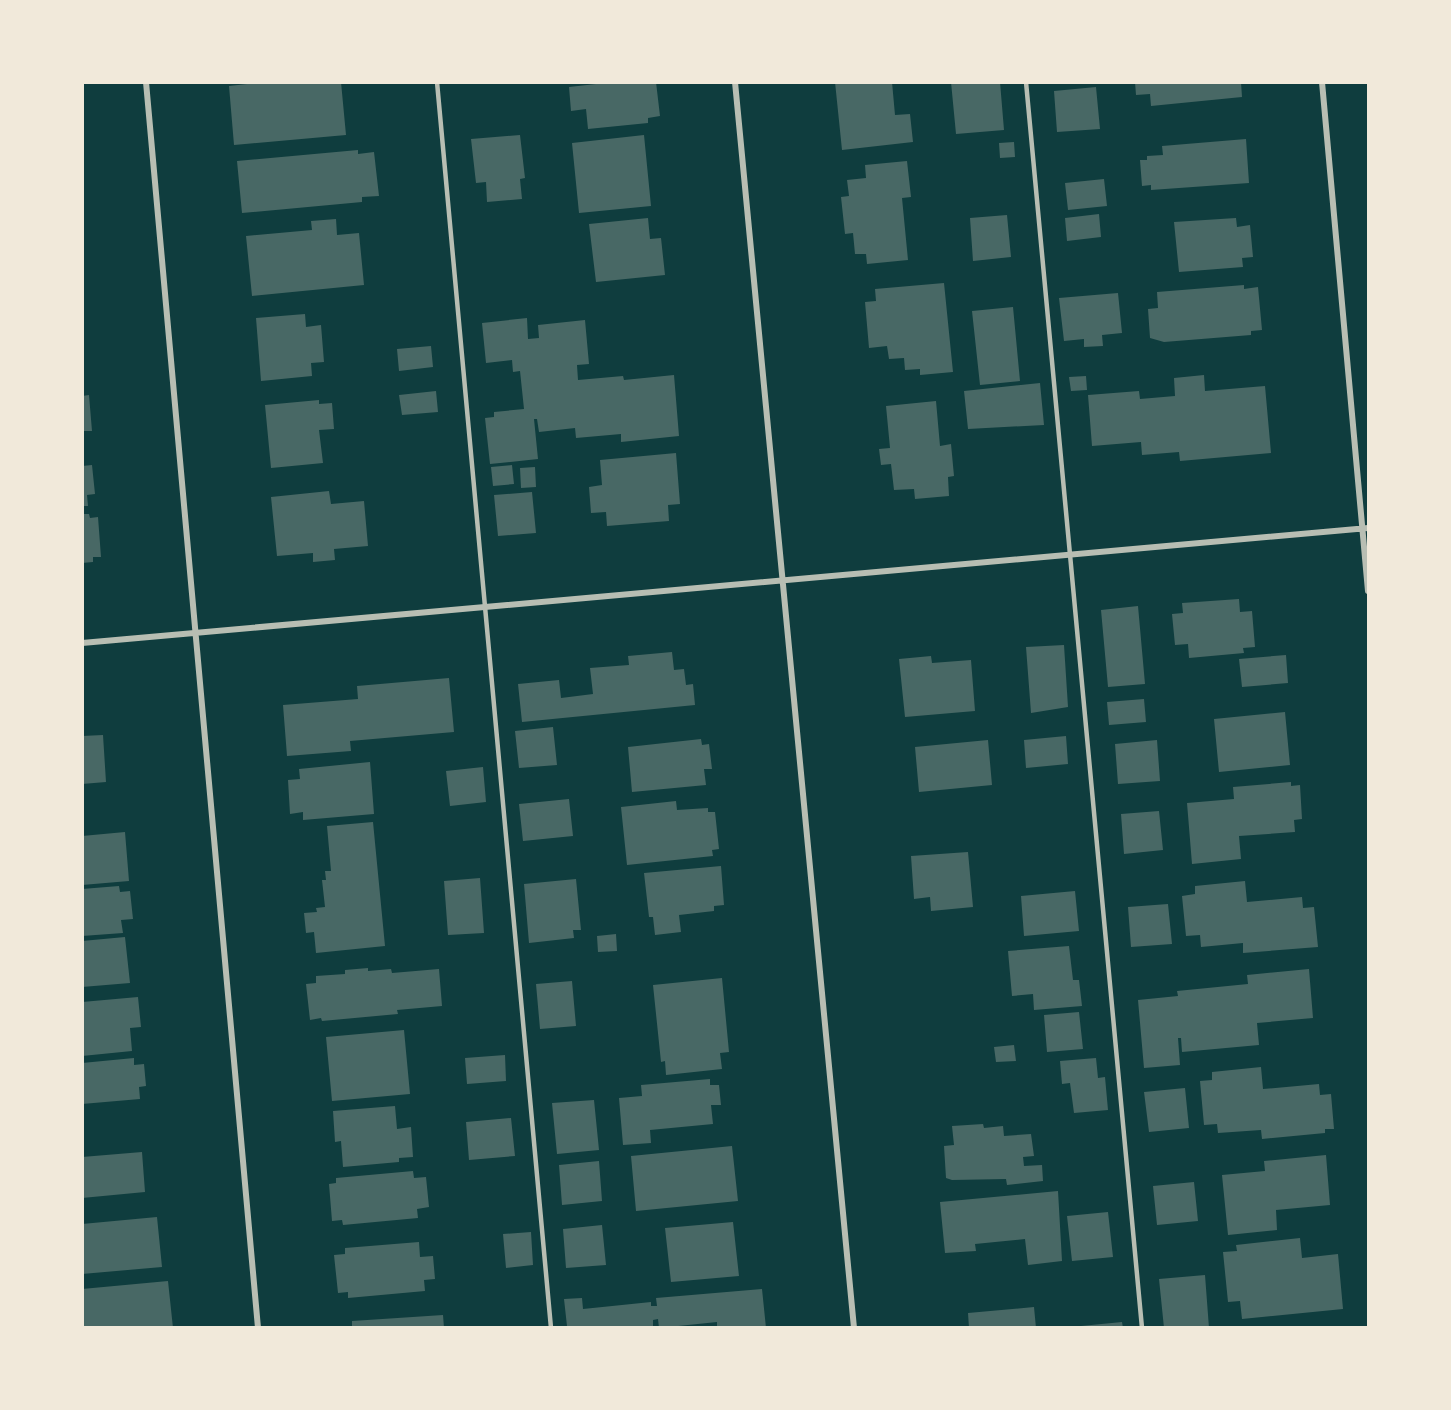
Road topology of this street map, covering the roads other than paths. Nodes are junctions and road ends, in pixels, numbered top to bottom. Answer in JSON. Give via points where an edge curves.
{"nodes":[{"id":1,"x":146,"y":82,"type":"edge"},
{"id":2,"x":437,"y":82,"type":"edge"},
{"id":3,"x":735,"y":82,"type":"edge"},
{"id":4,"x":1026,"y":82,"type":"edge"},
{"id":5,"x":1322,"y":82,"type":"edge"},
{"id":6,"x":1366,"y":528,"type":"edge"},
{"id":7,"x":1070,"y":555,"type":"junction"},
{"id":8,"x":782,"y":580,"type":"junction"},
{"id":9,"x":1368,"y":591,"type":"edge"},
{"id":10,"x":485,"y":607,"type":"junction"},
{"id":11,"x":196,"y":633,"type":"junction"},
{"id":12,"x":82,"y":643,"type":"edge"},
{"id":13,"x":258,"y":1328,"type":"edge"},
{"id":14,"x":551,"y":1328,"type":"edge"},
{"id":15,"x":854,"y":1328,"type":"edge"},
{"id":16,"x":1142,"y":1328,"type":"edge"}],
"edges":[{"from":1,"to":11,"type":"street"},
{"from":2,"to":10,"type":"lane"},
{"from":3,"to":8,"type":"street"},
{"from":4,"to":7,"type":"lane"},
{"from":5,"to":6,"type":"street"},
{"from":6,"to":7,"type":"street"},
{"from":6,"to":9,"type":"street"},
{"from":7,"to":8,"type":"street"},
{"from":7,"to":16,"type":"lane"},
{"from":8,"to":10,"type":"street"},
{"from":8,"to":15,"type":"street"},
{"from":10,"to":11,"type":"street"},
{"from":10,"to":14,"type":"lane"},
{"from":11,"to":12,"type":"street"},
{"from":11,"to":13,"type":"street"}]}
